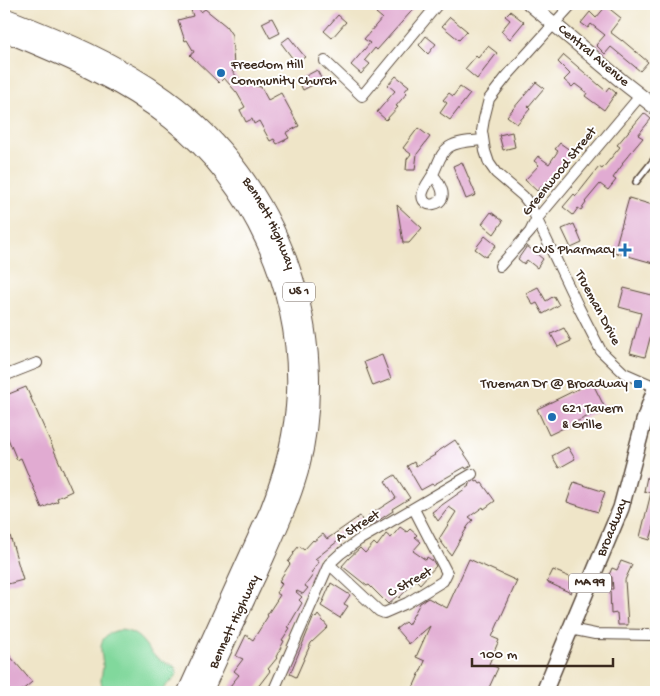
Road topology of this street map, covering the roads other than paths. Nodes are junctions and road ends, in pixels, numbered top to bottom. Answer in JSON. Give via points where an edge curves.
{"nodes":[{"id":1,"x":438,"y":4,"type":"edge"},
{"id":2,"x":530,"y":4,"type":"edge"},
{"id":3,"x":572,"y":4,"type":"edge"},
{"id":4,"x":4,"y":17,"type":"edge"},
{"id":5,"x":554,"y":24,"type":"junction"},
{"id":6,"x":4,"y":32,"type":"edge"},
{"id":7,"x":324,"y":61,"type":"dead end"},
{"id":8,"x":640,"y":96,"type":"junction"},
{"id":9,"x":656,"y":108,"type":"edge"},
{"id":10,"x":483,"y":140,"type":"junction"},
{"id":11,"x":656,"y":157,"type":"edge"},
{"id":12,"x":433,"y":174,"type":"dead end"},
{"id":13,"x":636,"y":182,"type":"dead end"},
{"id":14,"x":536,"y":220,"type":"junction"},
{"id":15,"x":500,"y":266,"type":"dead end"},
{"id":16,"x":37,"y":363,"type":"dead end"},
{"id":17,"x":4,"y":376,"type":"edge"},
{"id":18,"x":656,"y":387,"type":"edge"},
{"id":19,"x":472,"y":474,"type":"dead end"},
{"id":20,"x":414,"y":509,"type":"junction"},
{"id":21,"x":329,"y":564,"type":"junction"},
{"id":22,"x":570,"y":629,"type":"junction"},
{"id":23,"x":650,"y":635,"type":"dead end"},
{"id":24,"x":187,"y":692,"type":"edge"},
{"id":25,"x":203,"y":692,"type":"edge"},
{"id":26,"x":273,"y":692,"type":"edge"},
{"id":27,"x":544,"y":692,"type":"edge"}],
"edges":[{"from":1,"to":7,"type":"street","via":[[362,96]]},
{"from":2,"to":5,"type":"street","name":"Central Avenue"},
{"from":3,"to":5,"type":"street","name":"Trueman Drive"},
{"from":4,"to":25,"type":"highway","name":"Bennett Highway","number":"US 1","via":[[108,62],[168,99],[194,121],[231,159],[256,195],[277,233],[296,282],[310,367],[310,402],[302,454],[282,519]]},
{"from":5,"to":8,"type":"street","name":"Central Avenue"},
{"from":5,"to":10,"type":"street","name":"Trueman Drive","via":[[489,99]]},
{"from":6,"to":24,"type":"highway","name":"Bennett Highway","number":"US 1","via":[[116,83],[159,111],[198,144],[231,183],[250,212],[283,291],[296,376],[286,462],[269,511]]},
{"from":8,"to":9,"type":"street","name":"Central Avenue"},
{"from":8,"to":14,"type":"street","name":"Greenwood Street"},
{"from":10,"to":12,"type":"street","via":[[449,147],[439,158]]},
{"from":10,"to":14,"type":"street","name":"Trueman Drive","via":[[484,151],[496,173],[523,196]]},
{"from":11,"to":13,"type":"lane"},
{"from":14,"to":15,"type":"street","name":"Greenwood Street","via":[[530,232]]},
{"from":14,"to":18,"type":"street","name":"Trueman Drive","via":[[601,351],[624,373]]},
{"from":16,"to":17,"type":"street"},
{"from":18,"to":22,"type":"main road","name":"Broadway","number":"MA 99","via":[[621,508]]},
{"from":19,"to":20,"type":"street","name":"A Street"},
{"from":20,"to":21,"type":"street","name":"A Street","via":[[359,540]]},
{"from":20,"to":21,"type":"street","name":"C Street","via":[[448,573],[443,581],[407,603],[384,612],[379,611]]},
{"from":21,"to":26,"type":"street","name":"A Street"},
{"from":22,"to":23,"type":"street","via":[[595,634]]},
{"from":22,"to":27,"type":"main road","name":"Broadway","number":"MA 99"}]}
